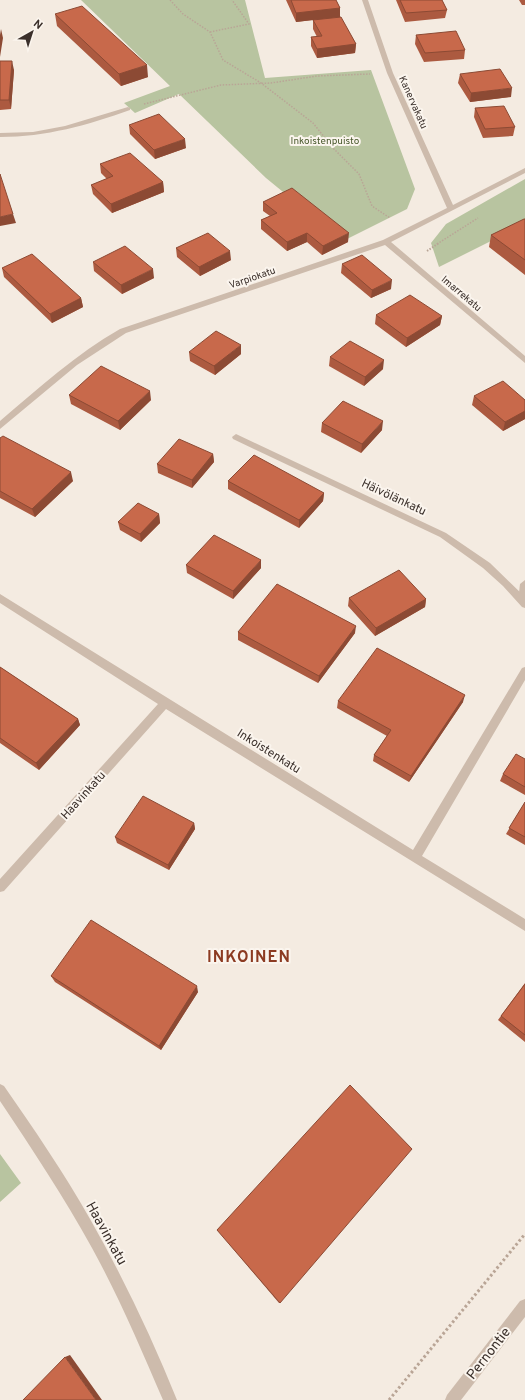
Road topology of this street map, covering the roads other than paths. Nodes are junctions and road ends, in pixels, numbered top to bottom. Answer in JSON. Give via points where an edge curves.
{"nodes":[{"id":1,"x":365,"y":0,"type":"edge"},
{"id":2,"x":128,"y":109,"type":"road end"},
{"id":3,"x":0,"y":135,"type":"edge"},
{"id":4,"x":525,"y":170,"type":"edge"},
{"id":5,"x":451,"y":209,"type":"junction"},
{"id":6,"x":386,"y":242,"type":"junction"},
{"id":7,"x":525,"y":360,"type":"edge"},
{"id":8,"x":0,"y":426,"type":"edge"},
{"id":9,"x":236,"y":437,"type":"dead end"},
{"id":10,"x":525,"y":584,"type":"edge"},
{"id":11,"x":0,"y":598,"type":"edge"},
{"id":12,"x":524,"y":602,"type":"edge"},
{"id":13,"x":525,"y":671,"type":"edge"},
{"id":14,"x":165,"y":703,"type":"junction"},
{"id":15,"x":416,"y":856,"type":"junction"},
{"id":16,"x":0,"y":887,"type":"edge"},
{"id":17,"x":525,"y":925,"type":"edge"},
{"id":18,"x":0,"y":1090,"type":"edge"},
{"id":19,"x":525,"y":1306,"type":"edge"},
{"id":20,"x":170,"y":1400,"type":"edge"},
{"id":21,"x":452,"y":1400,"type":"edge"}],
"edges":[{"from":1,"to":5,"type":"street","name":"Kanervakatu","via":[[390,73]]},
{"from":2,"to":3,"type":"street","via":[[55,132]]},
{"from":4,"to":5,"type":"street","name":"Varpiokatu"},
{"from":5,"to":6,"type":"street","name":"Varpiokatu"},
{"from":6,"to":7,"type":"street","name":"Imarrekatu"},
{"from":6,"to":8,"type":"street","name":"Varpiokatu","via":[[124,331],[102,342],[81,358]]},
{"from":9,"to":12,"type":"street","name":"Häivölänkatu","via":[[443,535],[498,574]]},
{"from":10,"to":12,"type":"street"},
{"from":11,"to":14,"type":"street","name":"Inkoistenkatu"},
{"from":13,"to":15,"type":"street"},
{"from":14,"to":15,"type":"street","name":"Inkoistenkatu"},
{"from":14,"to":16,"type":"street","name":"Haavinkatu"},
{"from":15,"to":17,"type":"street","name":"Inkoistenkatu"},
{"from":18,"to":20,"type":"street","name":"Haavinkatu","via":[[43,1154],[96,1244],[144,1339]]},
{"from":19,"to":21,"type":"street","name":"Pernontie"}]}
